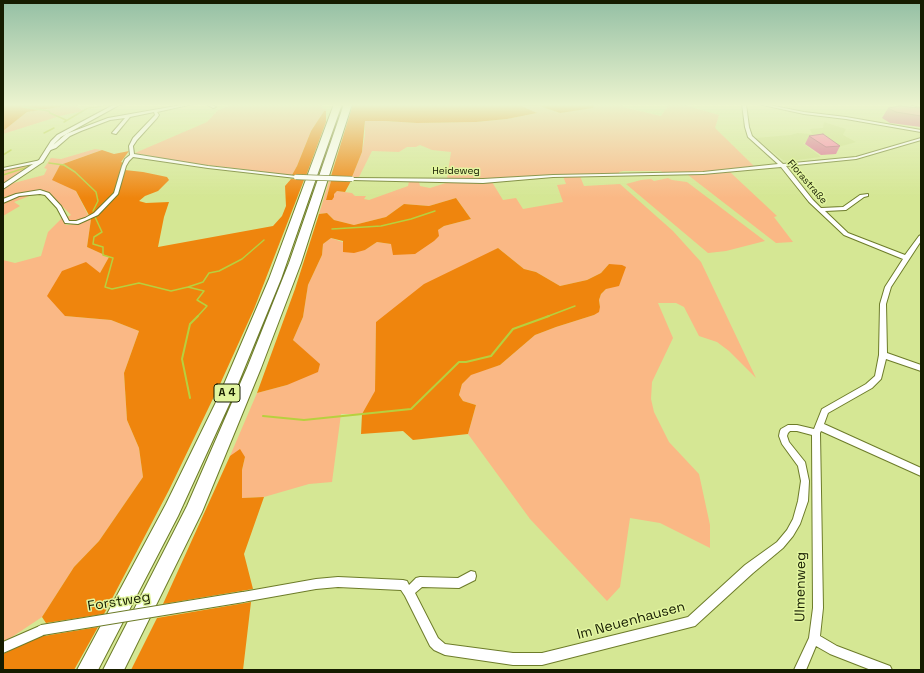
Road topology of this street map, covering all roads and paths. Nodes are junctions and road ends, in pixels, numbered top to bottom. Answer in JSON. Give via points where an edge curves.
{"nodes":[{"id":1,"x":60,"y":135,"type":"edge"},
{"id":2,"x":68,"y":135,"type":"edge"},
{"id":3,"x":138,"y":135,"type":"edge"},
{"id":4,"x":327,"y":135,"type":"edge"},
{"id":5,"x":338,"y":135,"type":"edge"},
{"id":6,"x":750,"y":135,"type":"edge"},
{"id":7,"x":921,"y":139,"type":"edge"},
{"id":8,"x":48,"y":150,"type":"junction"},
{"id":9,"x":132,"y":154,"type":"junction"},
{"id":10,"x":41,"y":161,"type":"junction"},
{"id":11,"x":783,"y":166,"type":"junction"},
{"id":12,"x":3,"y":169,"type":"edge"},
{"id":13,"x":3,"y":187,"type":"edge"},
{"id":14,"x":866,"y":195,"type":"dead end"},
{"id":15,"x":3,"y":200,"type":"edge"},
{"id":16,"x":820,"y":210,"type":"junction"},
{"id":17,"x":921,"y":238,"type":"edge"},
{"id":18,"x":918,"y":247,"type":"edge"},
{"id":19,"x":906,"y":258,"type":"junction"},
{"id":20,"x":883,"y":355,"type":"junction"},
{"id":21,"x":921,"y":368,"type":"edge"},
{"id":22,"x":817,"y":430,"type":"junction"},
{"id":23,"x":921,"y":472,"type":"edge"},
{"id":24,"x":471,"y":576,"type":"dead end"},
{"id":25,"x":409,"y":592,"type":"junction"},
{"id":26,"x":814,"y":639,"type":"junction"},
{"id":27,"x":3,"y":648,"type":"edge"},
{"id":28,"x":87,"y":670,"type":"edge"},
{"id":29,"x":113,"y":670,"type":"edge"},
{"id":30,"x":800,"y":670,"type":"edge"},
{"id":31,"x":886,"y":670,"type":"edge"}],
"edges":[{"from":1,"to":8,"type":"street"},
{"from":2,"to":8,"type":"street"},
{"from":3,"to":9,"type":"street","via":[[131,146]]},
{"from":4,"to":28,"type":"highway","number":"A 4","via":[[275,279],[226,396],[172,510]]},
{"from":5,"to":29,"type":"highway","number":"A 4","via":[[295,263],[254,368],[193,512]]},
{"from":6,"to":11,"type":"street","name":"Florastraße"},
{"from":7,"to":11,"type":"street","name":"Heideweg","via":[[856,158]]},
{"from":8,"to":10,"type":"street"},
{"from":9,"to":11,"type":"street","name":"Heideweg","bridge":true,"via":[[202,166],[296,177],[352,179],[504,180],[553,176],[703,174]]},
{"from":9,"to":15,"type":"street","via":[[124,166],[116,193],[96,214],[76,223],[67,222],[59,207],[47,194],[40,192]]},
{"from":10,"to":12,"type":"street"},
{"from":10,"to":13,"type":"street"},
{"from":11,"to":16,"type":"street","name":"Florastraße"},
{"from":14,"to":16,"type":"street","via":[[844,209]]},
{"from":16,"to":19,"type":"street","name":"Florastraße","via":[[846,234]]},
{"from":17,"to":18,"type":"street"},
{"from":18,"to":19,"type":"street"},
{"from":19,"to":20,"type":"street","via":[[888,287],[884,304]]},
{"from":20,"to":21,"type":"street"},
{"from":20,"to":22,"type":"street","via":[[880,371],[873,382],[825,411]]},
{"from":22,"to":23,"type":"street"},
{"from":22,"to":25,"type":"street","name":"Im Neuenhausen","via":[[788,428],[784,431],[786,444],[802,465],[805,481],[803,501],[790,533],[780,545],[749,569],[691,622],[542,659],[513,659],[438,646]]},
{"from":22,"to":26,"type":"street","name":"Ulmenweg","via":[[818,608]]},
{"from":24,"to":25,"type":"street","via":[[459,583],[420,582]]},
{"from":25,"to":27,"type":"street","name":"Forstweg","bridge":true,"via":[[403,585],[338,582],[316,584],[42,630]]},
{"from":26,"to":30,"type":"street","name":"Ulmenweg"},
{"from":26,"to":31,"type":"street","via":[[834,650]]}]}
